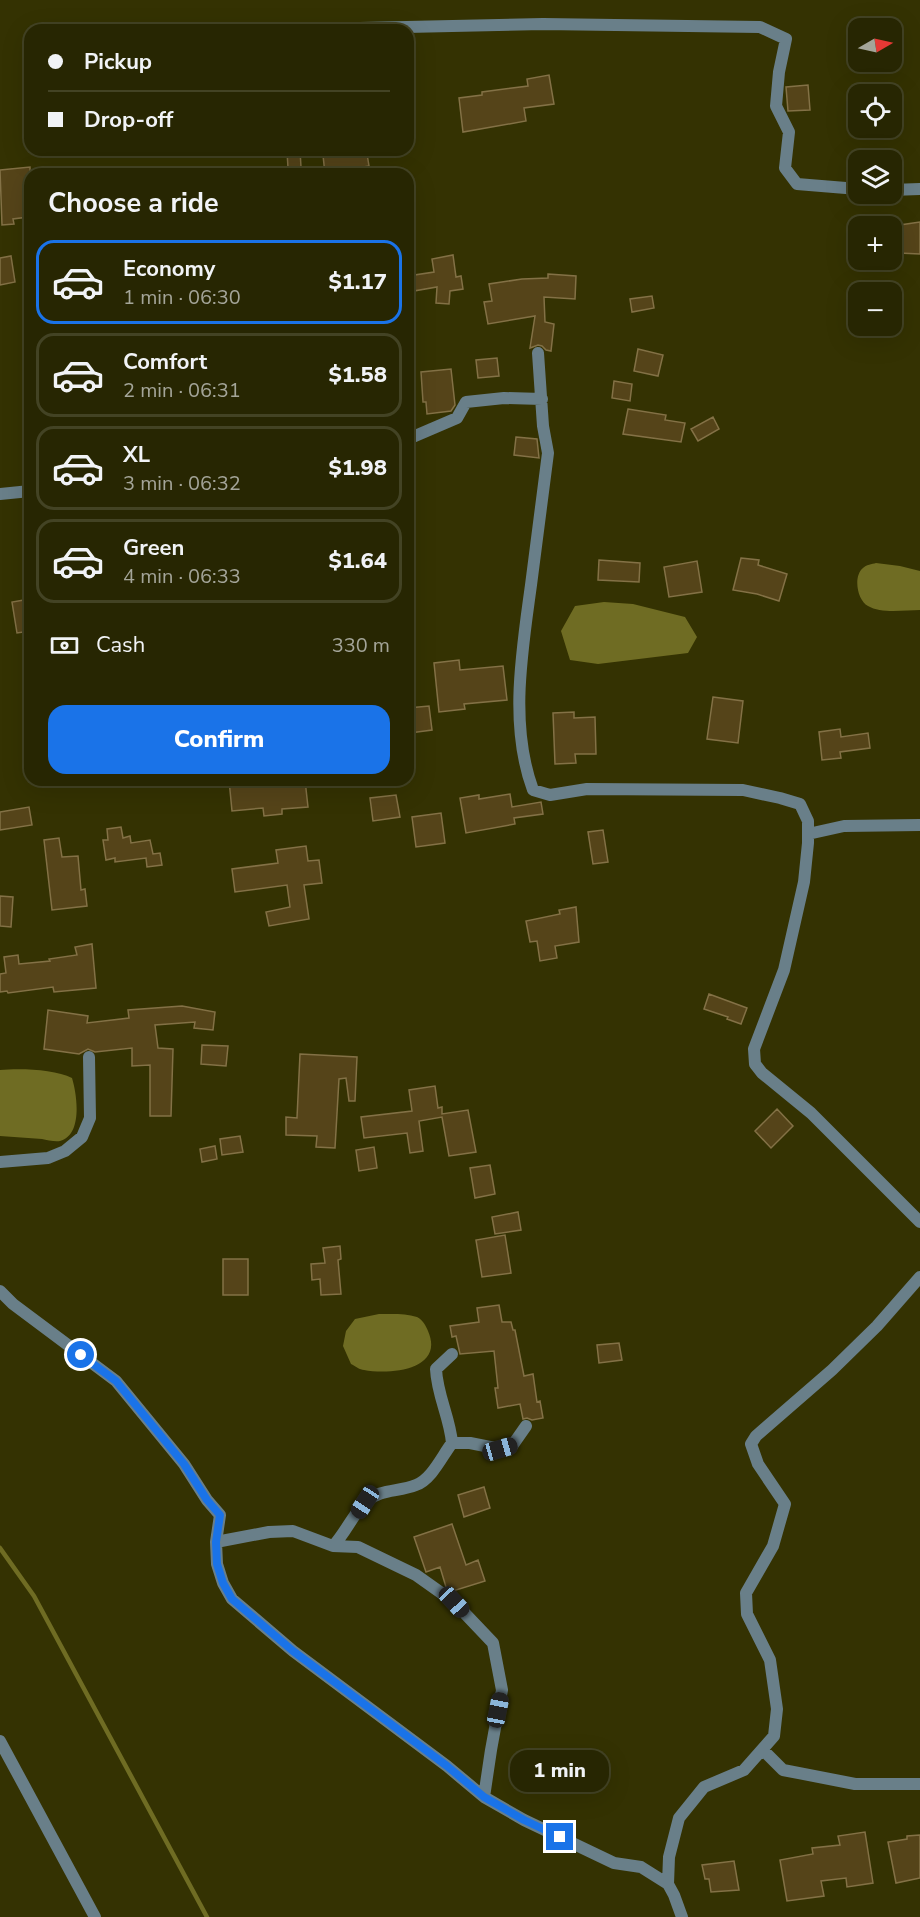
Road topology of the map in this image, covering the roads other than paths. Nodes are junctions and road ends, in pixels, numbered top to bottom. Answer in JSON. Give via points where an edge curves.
{"nodes":[{"id":1,"x":414,"y":27,"type":"edge"},
{"id":2,"x":848,"y":188,"type":"edge"},
{"id":3,"x":920,"y":189,"type":"edge"},
{"id":4,"x":902,"y":190,"type":"edge"},
{"id":5,"x":538,"y":353,"type":"dead end"},
{"id":6,"x":542,"y":399,"type":"junction"},
{"id":7,"x":414,"y":437,"type":"edge"},
{"id":8,"x":24,"y":492,"type":"edge"},
{"id":9,"x":0,"y":494,"type":"edge"},
{"id":10,"x":920,"y":825,"type":"edge"},
{"id":11,"x":808,"y":834,"type":"junction"},
{"id":12,"x":89,"y":1057,"type":"dead end"},
{"id":13,"x":0,"y":1162,"type":"edge"},
{"id":14,"x":920,"y":1222,"type":"edge"},
{"id":15,"x":920,"y":1277,"type":"edge"},
{"id":16,"x":0,"y":1291,"type":"edge"},
{"id":17,"x":452,"y":1354,"type":"dead end"},
{"id":18,"x":526,"y":1426,"type":"dead end"},
{"id":19,"x":452,"y":1443,"type":"junction"},
{"id":20,"x":216,"y":1542,"type":"junction"},
{"id":21,"x":333,"y":1546,"type":"junction"},
{"id":22,"x":0,"y":1741,"type":"edge"},
{"id":23,"x":763,"y":1750,"type":"junction"},
{"id":24,"x":920,"y":1784,"type":"edge"},
{"id":25,"x":484,"y":1797,"type":"junction"},
{"id":26,"x":668,"y":1884,"type":"junction"},
{"id":27,"x":95,"y":1917,"type":"edge"},
{"id":28,"x":682,"y":1917,"type":"edge"}],
"edges":[{"from":1,"to":2,"type":"street","via":[[760,27],[786,39],[776,106],[789,132],[785,168],[797,184]]},
{"from":3,"to":4,"type":"street"},
{"from":5,"to":6,"type":"street"},
{"from":6,"to":7,"type":"street","via":[[466,402],[457,418]]},
{"from":6,"to":11,"type":"street","via":[[548,453],[521,659],[520,739],[533,790],[549,795],[587,789],[743,790],[800,804],[808,821]]},
{"from":8,"to":9,"type":"street"},
{"from":10,"to":11,"type":"street","via":[[844,826]]},
{"from":11,"to":14,"type":"street","via":[[796,919],[784,970],[754,1049],[755,1064],[811,1113]]},
{"from":12,"to":13,"type":"street","via":[[90,1118],[82,1137],[48,1158]]},
{"from":15,"to":23,"type":"street","via":[[877,1326],[756,1436],[752,1444],[758,1464],[785,1504],[773,1546],[746,1593],[747,1614],[770,1660],[777,1709],[774,1736]]},
{"from":16,"to":20,"type":"street","via":[[116,1381],[220,1515]]},
{"from":17,"to":19,"type":"street","via":[[436,1370]]},
{"from":18,"to":19,"type":"street","via":[[512,1446],[500,1449]]},
{"from":19,"to":21,"type":"street","via":[[418,1485],[378,1493],[365,1502]]},
{"from":20,"to":21,"type":"street","via":[[293,1531]]},
{"from":20,"to":25,"type":"street","via":[[217,1564],[232,1599],[293,1651]]},
{"from":21,"to":25,"type":"street","via":[[358,1547],[416,1575],[454,1602],[493,1643],[502,1690]]},
{"from":22,"to":27,"type":"street"},
{"from":23,"to":24,"type":"street","via":[[783,1770],[855,1784]]},
{"from":23,"to":26,"type":"street","via":[[744,1770],[704,1787],[679,1818],[669,1857]]},
{"from":25,"to":26,"type":"street","via":[[614,1863],[641,1868]]},
{"from":26,"to":28,"type":"street"}]}
